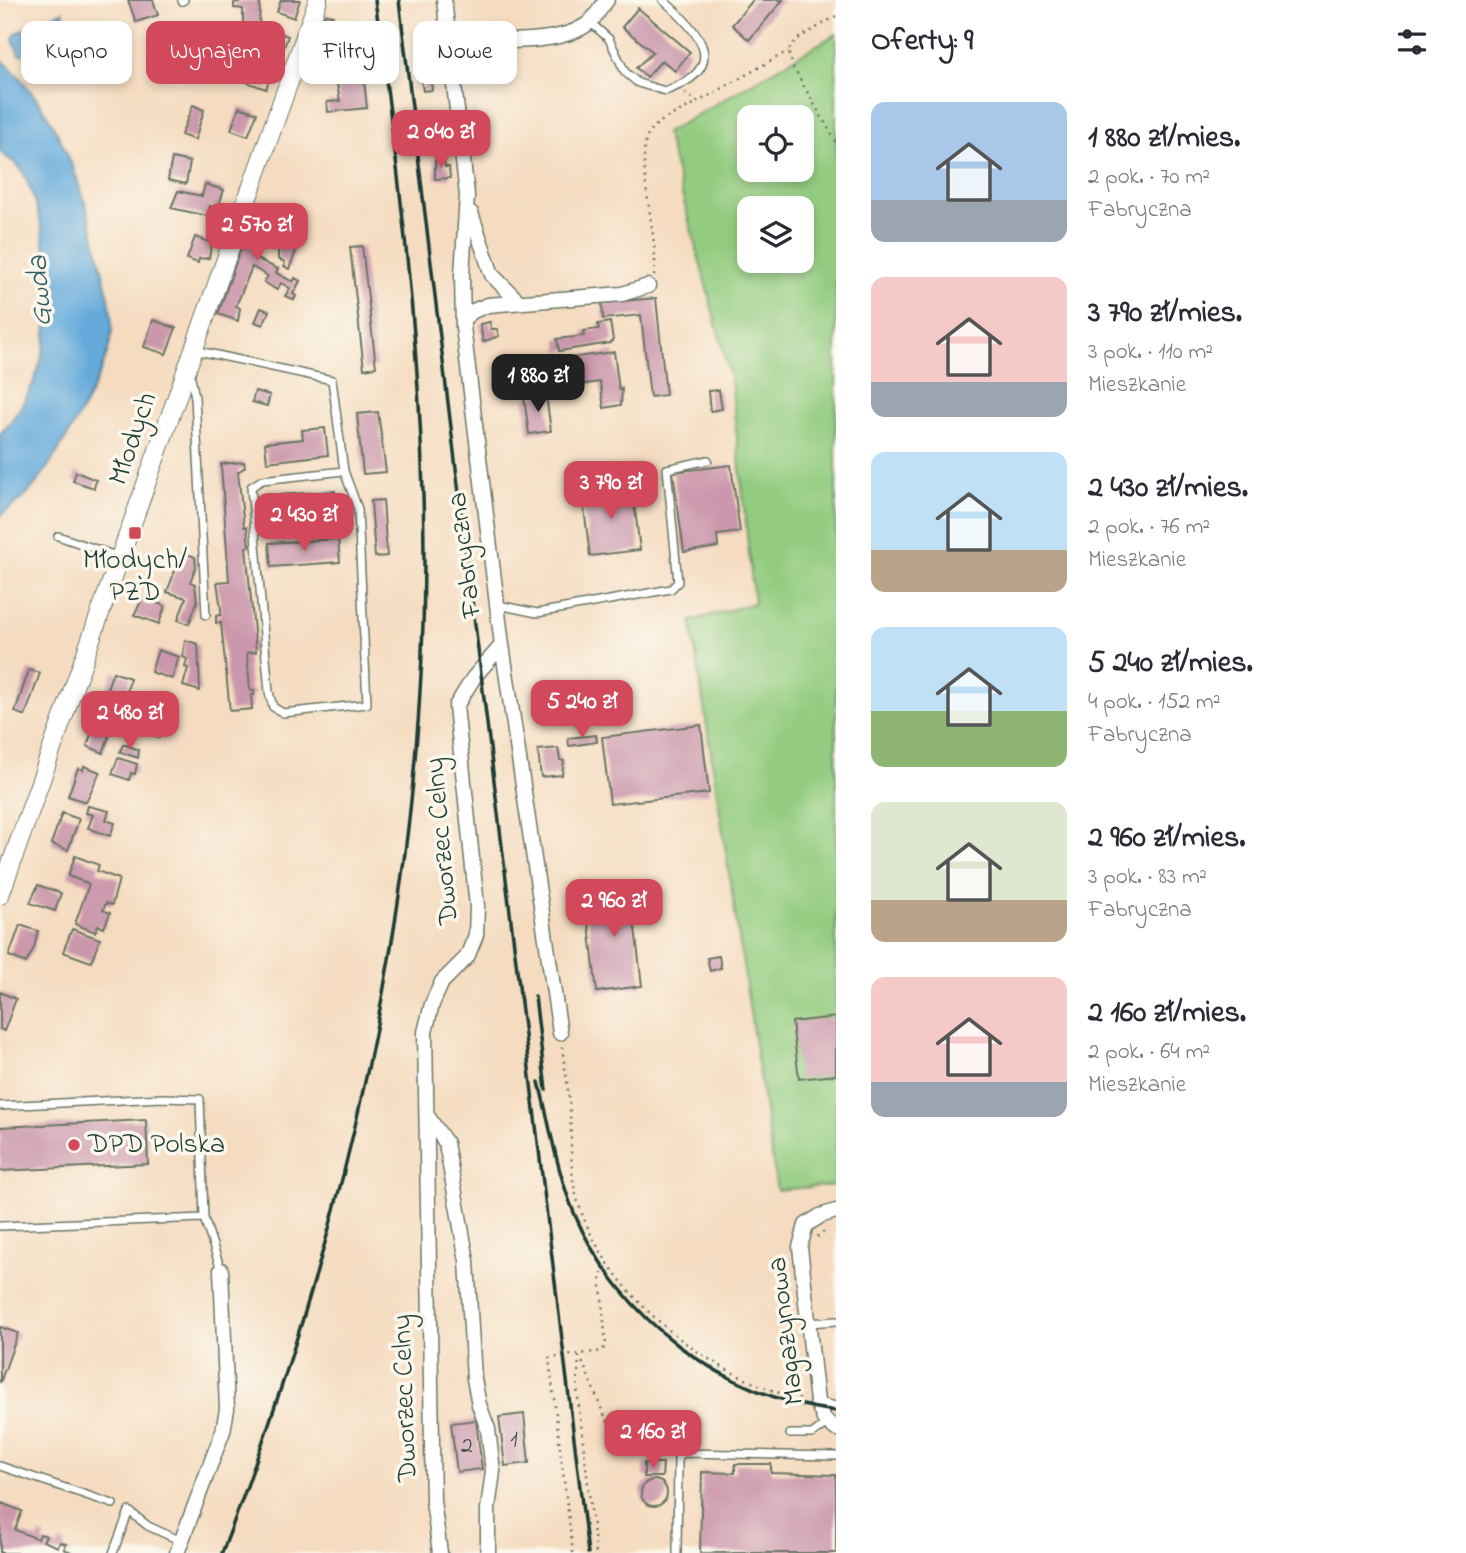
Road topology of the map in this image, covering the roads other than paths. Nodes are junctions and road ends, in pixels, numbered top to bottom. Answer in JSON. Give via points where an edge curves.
{"nodes":[{"id":1,"x":318,"y":0,"type":"edge"},
{"id":2,"x":444,"y":0,"type":"edge"},
{"id":3,"x":607,"y":0,"type":"edge"},
{"id":4,"x":663,"y":0,"type":"edge"},
{"id":5,"x":448,"y":21,"type":"edge"},
{"id":6,"x":590,"y":22,"type":"junction"},
{"id":7,"x":517,"y":39,"type":"edge"},
{"id":8,"x":455,"y":84,"type":"edge"},
{"id":9,"x":467,"y":195,"type":"junction"},
{"id":10,"x":648,"y":286,"type":"road end"},
{"id":11,"x":519,"y":302,"type":"junction"},
{"id":12,"x":463,"y":319,"type":"junction"},
{"id":13,"x":191,"y":358,"type":"junction"},
{"id":14,"x":708,"y":460,"type":"dead end"},
{"id":15,"x":344,"y":471,"type":"junction"},
{"id":16,"x":58,"y":536,"type":"dead end"},
{"id":17,"x":120,"y":557,"type":"junction"},
{"id":18,"x":497,"y":605,"type":"junction"},
{"id":19,"x":206,"y":615,"type":"dead end"},
{"id":20,"x":502,"y":645,"type":"junction"},
{"id":21,"x":0,"y":895,"type":"edge"},
{"id":22,"x":560,"y":1033,"type":"road end"},
{"id":23,"x":0,"y":1106,"type":"edge"},
{"id":24,"x":428,"y":1116,"type":"junction"},
{"id":25,"x":836,"y":1211,"type":"edge"},
{"id":26,"x":204,"y":1218,"type":"junction"},
{"id":27,"x":0,"y":1226,"type":"edge"},
{"id":28,"x":221,"y":1270,"type":"joint"},
{"id":29,"x":836,"y":1321,"type":"edge"},
{"id":30,"x":807,"y":1323,"type":"junction"},
{"id":31,"x":817,"y":1402,"type":"junction"},
{"id":32,"x":836,"y":1406,"type":"edge"},
{"id":33,"x":832,"y":1426,"type":"edge"},
{"id":34,"x":790,"y":1434,"type":"dead end"},
{"id":35,"x":836,"y":1456,"type":"edge"},
{"id":36,"x":0,"y":1466,"type":"edge"},
{"id":37,"x":113,"y":1504,"type":"dead end"},
{"id":38,"x":179,"y":1547,"type":"edge"},
{"id":39,"x":113,"y":1553,"type":"edge"},
{"id":40,"x":439,"y":1553,"type":"edge"},
{"id":41,"x":488,"y":1553,"type":"edge"},
{"id":42,"x":677,"y":1553,"type":"edge"}],
"edges":[{"from":1,"to":13,"type":"street","name":"Młodych"},
{"from":2,"to":5,"type":"street","name":"Fabryczna"},
{"from":3,"to":6,"type":"street"},
{"from":4,"to":6,"type":"lane","via":[[692,25],[705,58],[695,77],[665,91],[638,83],[625,72],[609,39]]},
{"from":6,"to":7,"type":"street","via":[[567,34]]},
{"from":8,"to":9,"type":"street","name":"Fabryczna"},
{"from":9,"to":11,"type":"street","name":"Fabryczna","via":[[487,266],[504,291]]},
{"from":9,"to":12,"type":"street","name":"Fabryczna"},
{"from":10,"to":11,"type":"street","via":[[622,294]]},
{"from":11,"to":12,"type":"street","via":[[480,308]]},
{"from":12,"to":18,"type":"street","name":"Fabryczna"},
{"from":13,"to":15,"type":"lane","via":[[332,380]]},
{"from":13,"to":17,"type":"street","name":"Młodych"},
{"from":13,"to":19,"type":"lane"},
{"from":14,"to":18,"type":"lane","via":[[667,469],[678,582],[671,589],[537,612]]},
{"from":15,"to":15,"type":"lane","via":[[262,480],[251,487],[269,692],[273,707],[283,713],[367,704],[358,509]]},
{"from":16,"to":17,"type":"lane"},
{"from":17,"to":21,"type":"street","name":"Młodych"},
{"from":18,"to":20,"type":"street","name":"Fabryczna"},
{"from":20,"to":22,"type":"street","name":"Fabryczna"},
{"from":20,"to":24,"type":"street","name":"Dworzec Celny","via":[[456,706],[477,906],[476,935],[467,957],[442,982],[432,1004],[425,1032]]},
{"from":23,"to":26,"type":"lane","via":[[200,1099]]},
{"from":24,"to":40,"type":"street","name":"Dworzec Celny","via":[[427,1292],[433,1501]]},
{"from":24,"to":41,"type":"street","name":"Dworzec Celny","via":[[446,1143],[467,1261],[474,1379],[488,1429],[493,1471]]},
{"from":25,"to":30,"type":"street","name":"Magazynowa","via":[[811,1220],[803,1231],[800,1258]]},
{"from":26,"to":27,"type":"lane"},
{"from":26,"to":28,"type":"lane"},
{"from":28,"to":38,"type":"street","via":[[227,1409]]},
{"from":29,"to":30,"type":"lane"},
{"from":30,"to":31,"type":"street","name":"Magazynowa"},
{"from":31,"to":32,"type":"lane"},
{"from":31,"to":33,"type":"street","name":"Magazynowa"},
{"from":33,"to":34,"type":"lane","via":[[812,1434]]},
{"from":35,"to":42,"type":"lane","via":[[682,1453],[678,1458]]},
{"from":36,"to":37,"type":"lane"},
{"from":38,"to":39,"type":"lane","via":[[129,1511]]}]}
